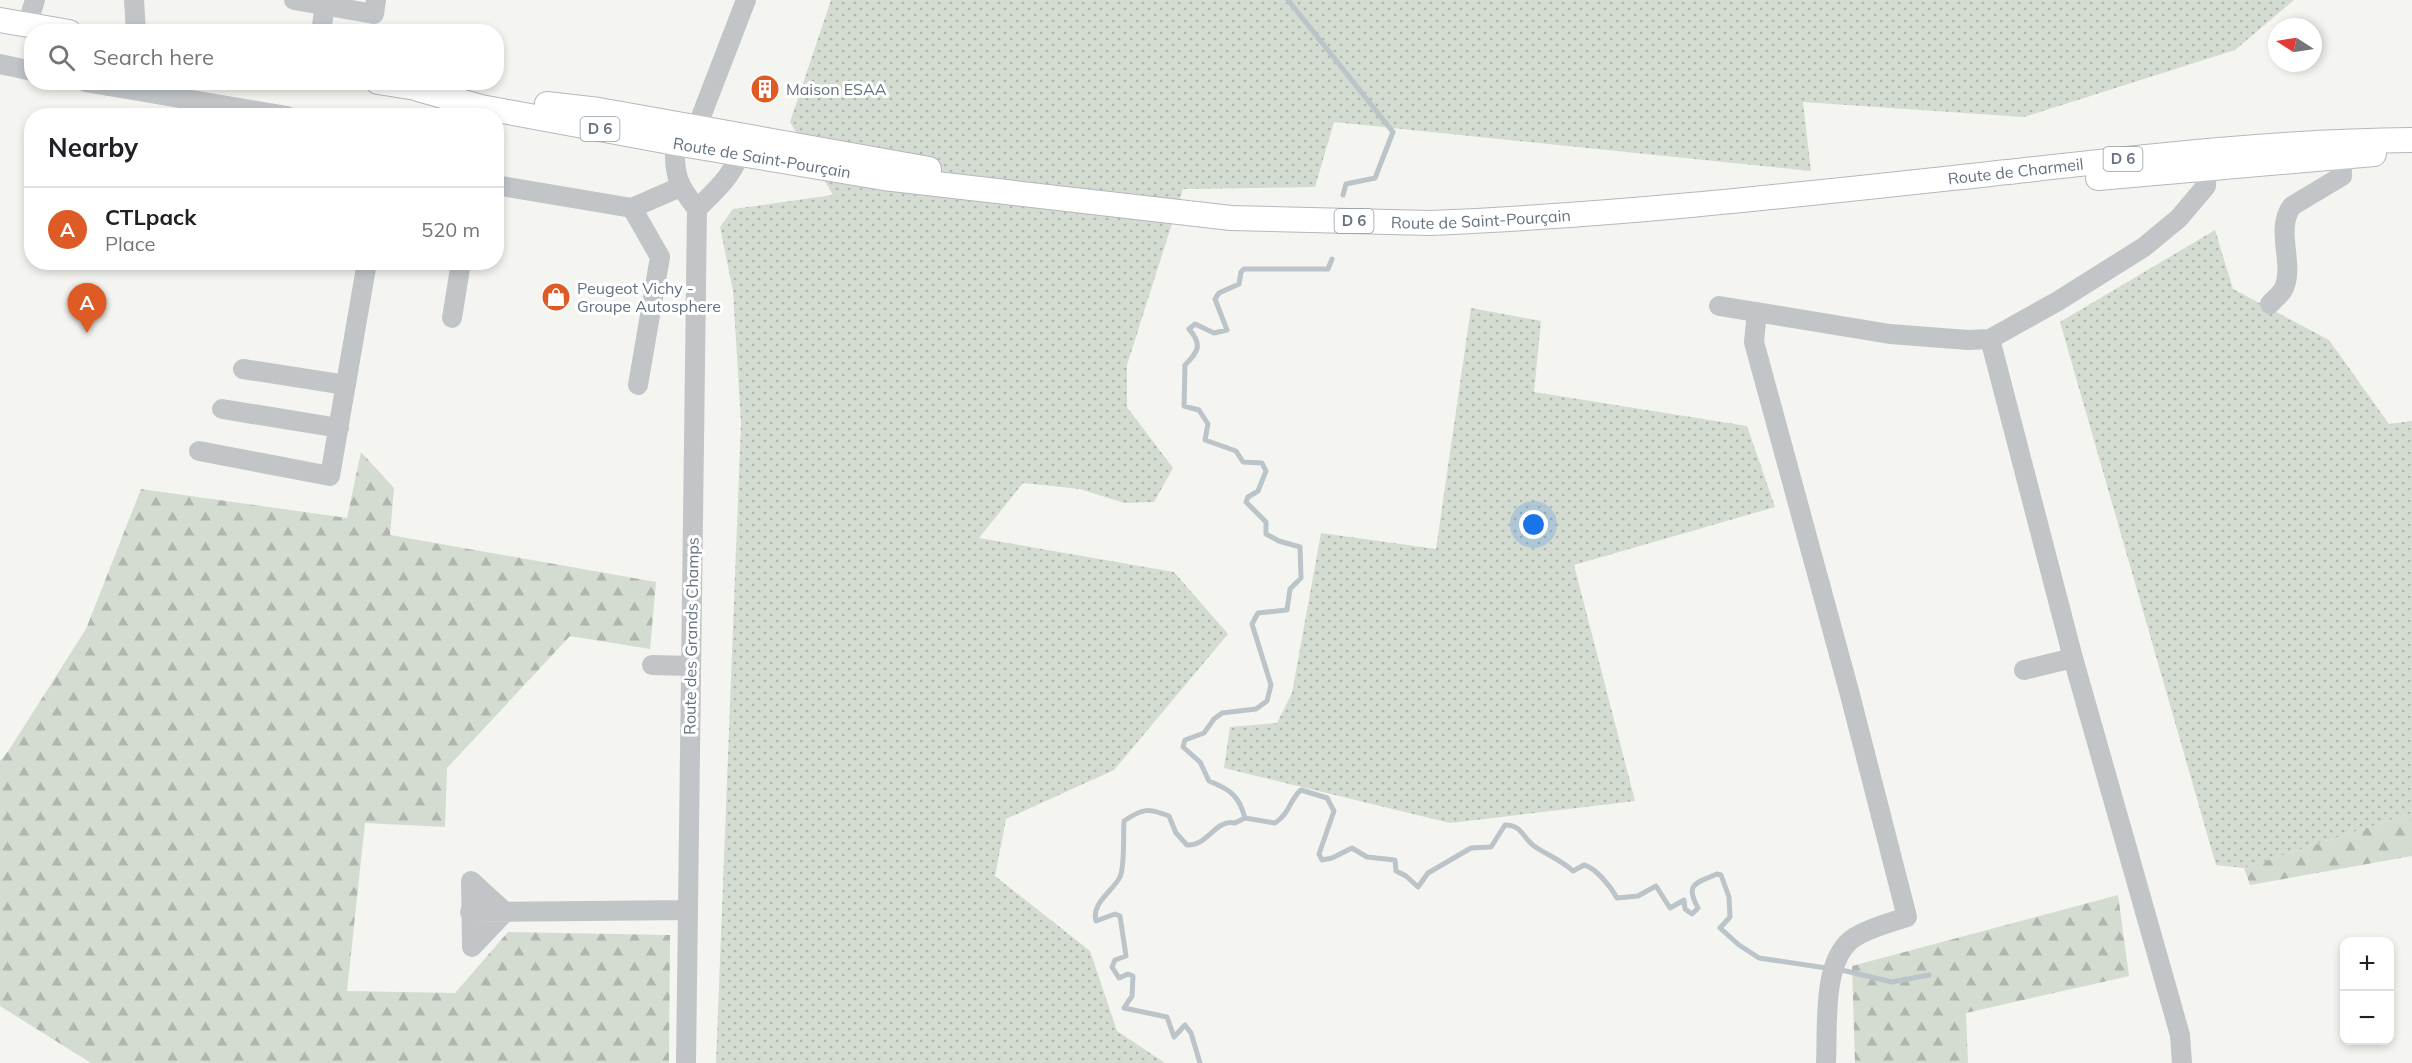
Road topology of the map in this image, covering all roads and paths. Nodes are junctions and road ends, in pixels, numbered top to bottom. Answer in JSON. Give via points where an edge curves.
{"nodes":[{"id":1,"x":35,"y":0,"type":"edge"},
{"id":2,"x":134,"y":0,"type":"edge"},
{"id":3,"x":294,"y":0,"type":"edge"},
{"id":4,"x":376,"y":0,"type":"edge"},
{"id":5,"x":746,"y":0,"type":"edge"},
{"id":6,"x":325,"y":5,"type":"junction"},
{"id":7,"x":0,"y":20,"type":"edge"},
{"id":8,"x":24,"y":24,"type":"edge"},
{"id":9,"x":27,"y":24,"type":"edge"},
{"id":10,"x":136,"y":24,"type":"edge"},
{"id":11,"x":322,"y":24,"type":"edge"},
{"id":12,"x":0,"y":64,"type":"edge"},
{"id":13,"x":24,"y":69,"type":"edge"},
{"id":14,"x":119,"y":90,"type":"edge"},
{"id":15,"x":422,"y":90,"type":"edge"},
{"id":16,"x":427,"y":90,"type":"edge"},
{"id":17,"x":194,"y":108,"type":"edge"},
{"id":18,"x":486,"y":108,"type":"edge"},
{"id":19,"x":504,"y":111,"type":"edge"},
{"id":20,"x":697,"y":127,"type":"junction"},
{"id":21,"x":2412,"y":140,"type":"edge"},
{"id":22,"x":675,"y":143,"type":"junction"},
{"id":23,"x":743,"y":145,"type":"junction"},
{"id":24,"x":2342,"y":149,"type":"junction"},
{"id":25,"x":2412,"y":150,"type":"edge"},
{"id":26,"x":2207,"y":160,"type":"junction"},
{"id":27,"x":504,"y":186,"type":"edge"},
{"id":28,"x":680,"y":187,"type":"junction"},
{"id":29,"x":632,"y":208,"type":"junction"},
{"id":30,"x":697,"y":209,"type":"junction"},
{"id":31,"x":1600,"y":212,"type":"joint"},
{"id":32,"x":366,"y":270,"type":"edge"},
{"id":33,"x":460,"y":270,"type":"edge"},
{"id":34,"x":2270,"y":304,"type":"dead end"},
{"id":35,"x":1719,"y":306,"type":"dead end"},
{"id":36,"x":1757,"y":312,"type":"junction"},
{"id":37,"x":452,"y":318,"type":"dead end"},
{"id":38,"x":1990,"y":339,"type":"junction"},
{"id":39,"x":243,"y":369,"type":"dead end"},
{"id":40,"x":346,"y":385,"type":"junction"},
{"id":41,"x":638,"y":385,"type":"dead end"},
{"id":42,"x":222,"y":409,"type":"dead end"},
{"id":43,"x":339,"y":428,"type":"junction"},
{"id":44,"x":199,"y":451,"type":"dead end"},
{"id":45,"x":2073,"y":658,"type":"junction"},
{"id":46,"x":652,"y":665,"type":"dead end"},
{"id":47,"x":690,"y":666,"type":"junction"},
{"id":48,"x":2024,"y":670,"type":"dead end"},
{"id":49,"x":688,"y":909,"type":"junction"},
{"id":50,"x":470,"y":912,"type":"junction"},
{"id":51,"x":505,"y":912,"type":"junction"},
{"id":52,"x":686,"y":1063,"type":"edge"},
{"id":53,"x":1826,"y":1063,"type":"edge"},
{"id":54,"x":2182,"y":1063,"type":"edge"}],
"edges":[{"from":1,"to":9,"type":"street"},
{"from":2,"to":10,"type":"street"},
{"from":3,"to":6,"type":"street"},
{"from":4,"to":6,"type":"street","via":[[374,14]]},
{"from":5,"to":20,"type":"street"},
{"from":6,"to":11,"type":"street"},
{"from":7,"to":8,"type":"main road"},
{"from":12,"to":13,"type":"street"},
{"from":14,"to":17,"type":"street"},
{"from":15,"to":18,"type":"main road","name":"Route de Saint-Pourçain","number":"D 6"},
{"from":16,"to":20,"type":"main road","name":"Route de Saint-Pourçain","number":"D 6","via":[[599,110]]},
{"from":19,"to":22,"type":"main road","name":"Route de Saint-Pourçain","number":"D 6"},
{"from":20,"to":22,"type":"street"},
{"from":20,"to":23,"type":"main road","name":"Route de Saint-Pourçain","number":"D 6"},
{"from":21,"to":24,"type":"main road","name":"Route de Charmeil","number":"D 6"},
{"from":22,"to":23,"type":"main road","name":"Route de Saint-Pourçain","number":"D 6"},
{"from":22,"to":28,"type":"street"},
{"from":23,"to":30,"type":"street","via":[[730,175]]},
{"from":23,"to":31,"type":"main road","name":"Route de Saint-Pourçain","number":"D 6","via":[[884,178],[1232,218],[1430,223]]},
{"from":24,"to":25,"type":"main road","name":"Route de Charmeil","number":"D 6"},
{"from":24,"to":26,"type":"main road","name":"Route de Charmeil","number":"D 6"},
{"from":24,"to":34,"type":"street","via":[[2342,176],[2288,211],[2286,283]]},
{"from":26,"to":31,"type":"main road","name":"Route de Charmeil","number":"D 6","via":[[1975,188],[1835,190]]},
{"from":26,"to":38,"type":"street","via":[[2206,186],[2179,218],[2144,247]]},
{"from":27,"to":29,"type":"street"},
{"from":28,"to":29,"type":"street"},
{"from":28,"to":30,"type":"street"},
{"from":29,"to":41,"type":"street","via":[[660,257]]},
{"from":30,"to":47,"type":"street","name":"Route des Grands Champs"},
{"from":32,"to":40,"type":"street"},
{"from":33,"to":37,"type":"street"},
{"from":35,"to":36,"type":"street"},
{"from":36,"to":38,"type":"street","via":[[1890,334]]},
{"from":36,"to":53,"type":"street","via":[[1754,342],[1850,691],[1907,917],[1853,938],[1837,956],[1830,976]]},
{"from":38,"to":45,"type":"street"},
{"from":39,"to":40,"type":"street"},
{"from":40,"to":43,"type":"street"},
{"from":42,"to":43,"type":"street"},
{"from":43,"to":44,"type":"street","via":[[330,476]]},
{"from":45,"to":48,"type":"street"},
{"from":45,"to":54,"type":"street","via":[[2180,1035]]},
{"from":46,"to":47,"type":"street"},
{"from":47,"to":49,"type":"street","name":"Route des Grands Champs"},
{"from":49,"to":51,"type":"street"},
{"from":49,"to":52,"type":"street","name":"Route des Grands Champs"},
{"from":50,"to":51,"type":"street"},
{"from":50,"to":51,"type":"street","via":[[471,881]]},
{"from":50,"to":51,"type":"street","via":[[472,947]]}]}
